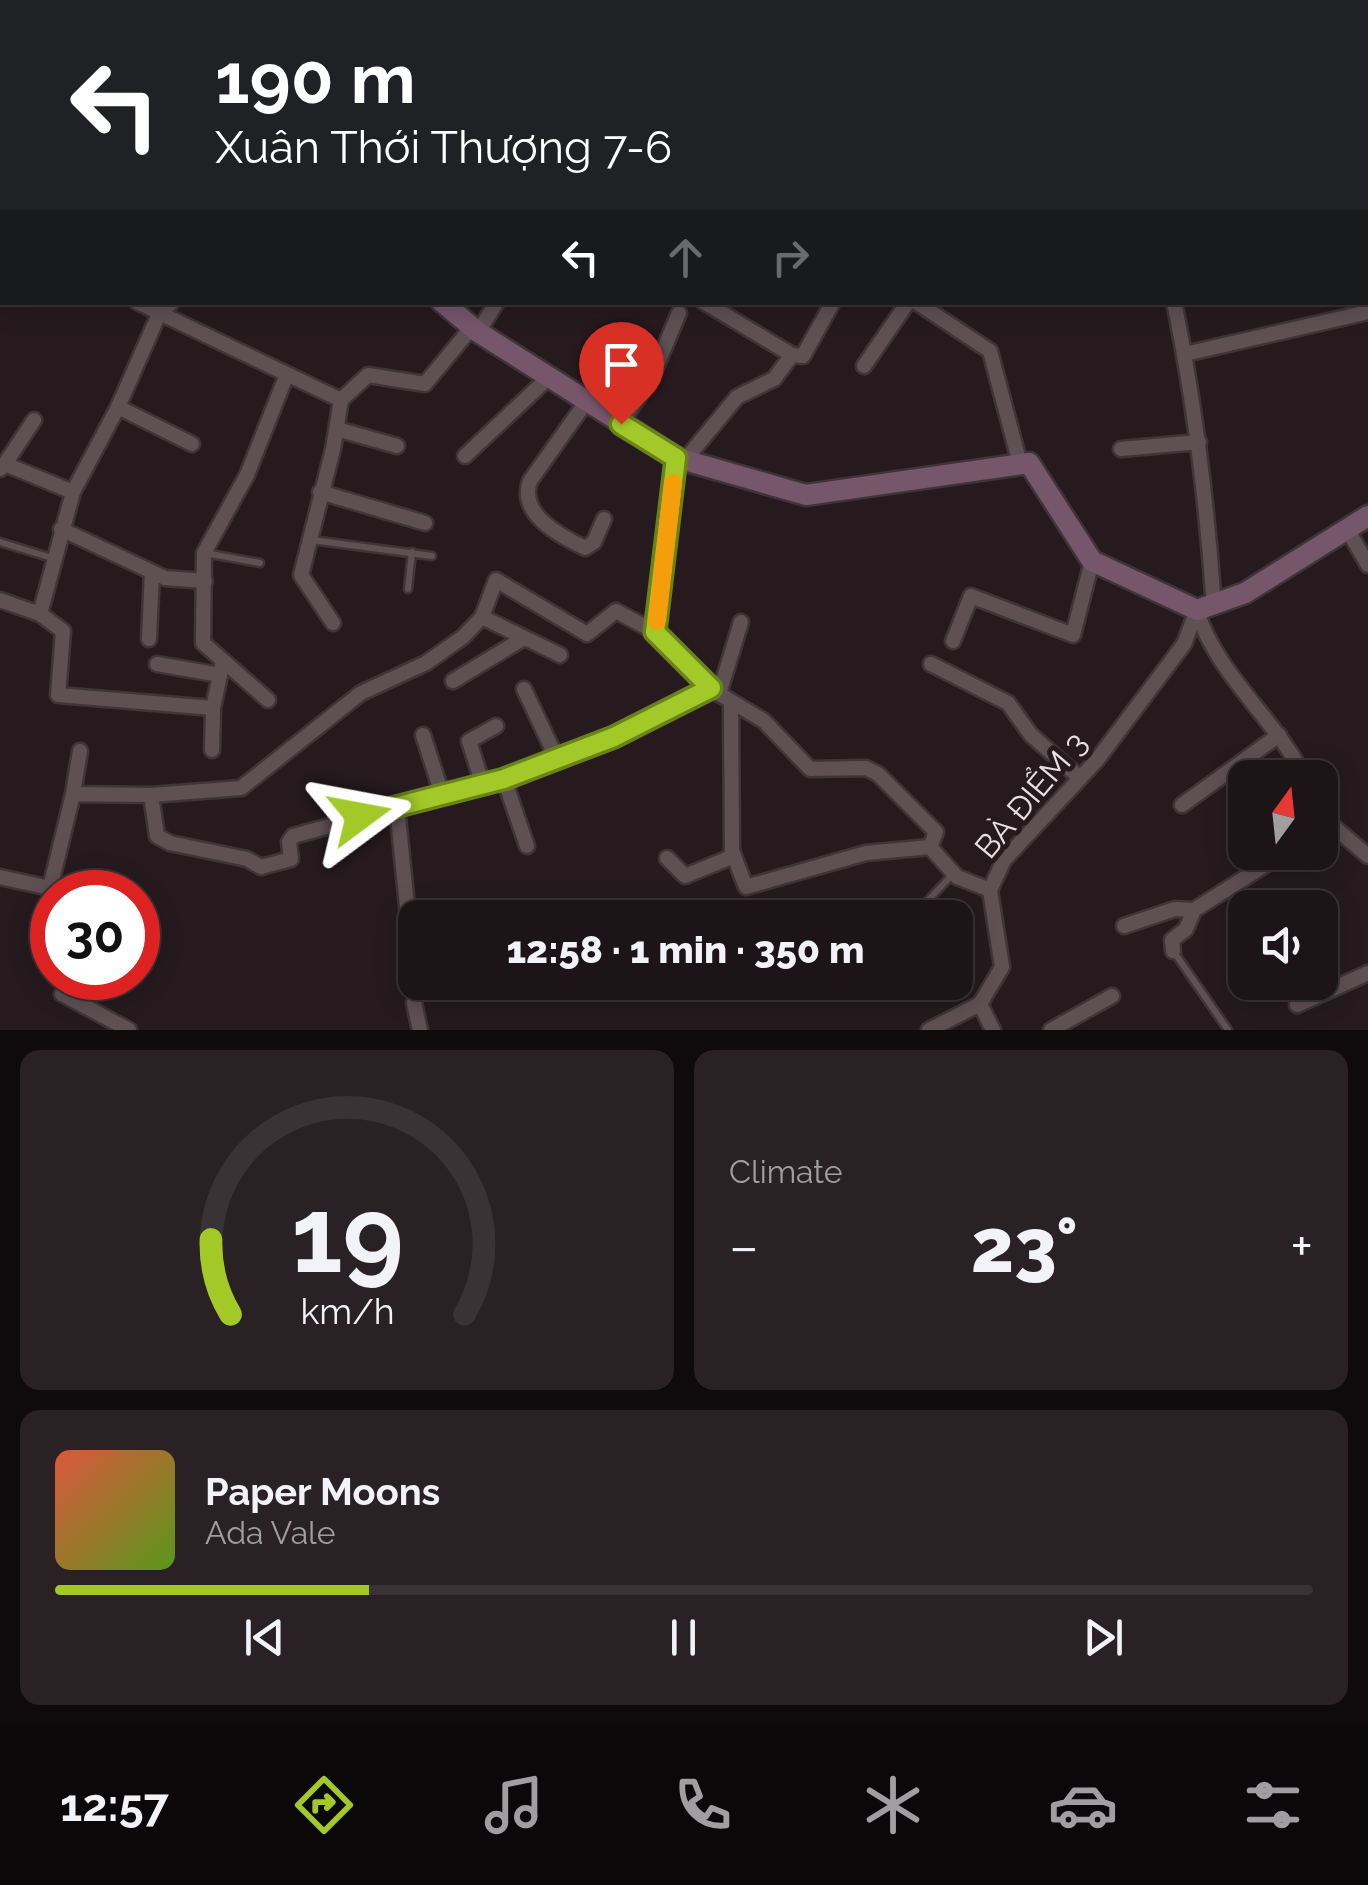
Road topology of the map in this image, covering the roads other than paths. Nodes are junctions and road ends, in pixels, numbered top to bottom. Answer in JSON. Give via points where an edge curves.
{"nodes":[{"id":1,"x":143,"y":305,"type":"edge"},
{"id":2,"x":169,"y":305,"type":"edge"},
{"id":3,"x":446,"y":305,"type":"edge"},
{"id":4,"x":495,"y":305,"type":"edge"},
{"id":5,"x":709,"y":305,"type":"edge"},
{"id":6,"x":831,"y":305,"type":"edge"},
{"id":7,"x":910,"y":305,"type":"edge"},
{"id":8,"x":917,"y":305,"type":"edge"},
{"id":9,"x":1175,"y":305,"type":"edge"},
{"id":10,"x":1344,"y":310,"type":"edge"},
{"id":11,"x":1368,"y":312,"type":"edge"},
{"id":12,"x":679,"y":313,"type":"dead end"},
{"id":13,"x":159,"y":314,"type":"junction"},
{"id":14,"x":475,"y":330,"type":"junction"},
{"id":15,"x":1184,"y":354,"type":"junction"},
{"id":16,"x":792,"y":356,"type":"junction"},
{"id":17,"x":864,"y":366,"type":"dead end"},
{"id":18,"x":286,"y":374,"type":"junction"},
{"id":19,"x":548,"y":378,"type":"junction"},
{"id":20,"x":341,"y":400,"type":"junction"},
{"id":21,"x":586,"y":402,"type":"junction"},
{"id":22,"x":118,"y":408,"type":"junction"},
{"id":23,"x":34,"y":420,"type":"dead end"},
{"id":24,"x":621,"y":424,"type":"junction"},
{"id":25,"x":336,"y":429,"type":"junction"},
{"id":26,"x":1198,"y":442,"type":"junction"},
{"id":27,"x":192,"y":444,"type":"dead end"},
{"id":28,"x":398,"y":446,"type":"dead end"},
{"id":29,"x":1122,"y":449,"type":"dead end"},
{"id":30,"x":466,"y":456,"type":"dead end"},
{"id":31,"x":681,"y":459,"type":"junction"},
{"id":32,"x":1020,"y":464,"type":"junction"},
{"id":33,"x":2,"y":466,"type":"edge"},
{"id":34,"x":73,"y":492,"type":"junction"},
{"id":35,"x":320,"y":492,"type":"junction"},
{"id":36,"x":1368,"y":516,"type":"edge"},
{"id":37,"x":604,"y":519,"type":"dead end"},
{"id":38,"x":426,"y":523,"type":"dead end"},
{"id":39,"x":61,"y":529,"type":"junction"},
{"id":40,"x":1347,"y":529,"type":"junction"},
{"id":41,"x":310,"y":540,"type":"junction"},
{"id":42,"x":0,"y":542,"type":"edge"},
{"id":43,"x":412,"y":552,"type":"junction"},
{"id":44,"x":204,"y":553,"type":"junction"},
{"id":45,"x":432,"y":556,"type":"dead end"},
{"id":46,"x":54,"y":558,"type":"junction"},
{"id":47,"x":1092,"y":560,"type":"junction"},
{"id":48,"x":260,"y":563,"type":"dead end"},
{"id":49,"x":1368,"y":565,"type":"edge"},
{"id":50,"x":152,"y":572,"type":"junction"},
{"id":51,"x":205,"y":581,"type":"junction"},
{"id":52,"x":408,"y":589,"type":"dead end"},
{"id":53,"x":0,"y":600,"type":"edge"},
{"id":54,"x":1205,"y":609,"type":"junction"},
{"id":55,"x":40,"y":614,"type":"junction"},
{"id":56,"x":482,"y":617,"type":"junction"},
{"id":57,"x":741,"y":622,"type":"dead end"},
{"id":58,"x":333,"y":623,"type":"dead end"},
{"id":59,"x":655,"y":632,"type":"junction"},
{"id":60,"x":524,"y":638,"type":"junction"},
{"id":61,"x":150,"y":639,"type":"dead end"},
{"id":62,"x":953,"y":640,"type":"dead end"},
{"id":63,"x":560,"y":655,"type":"dead end"},
{"id":64,"x":157,"y":664,"type":"dead end"},
{"id":65,"x":931,"y":664,"type":"dead end"},
{"id":66,"x":222,"y":668,"type":"junction"},
{"id":67,"x":453,"y":681,"type":"dead end"},
{"id":68,"x":524,"y":689,"type":"dead end"},
{"id":69,"x":715,"y":691,"type":"junction"},
{"id":70,"x":268,"y":700,"type":"dead end"},
{"id":71,"x":731,"y":705,"type":"junction"},
{"id":72,"x":213,"y":708,"type":"junction"},
{"id":73,"x":496,"y":726,"type":"dead end"},
{"id":74,"x":423,"y":735,"type":"dead end"},
{"id":75,"x":1279,"y":735,"type":"junction"},
{"id":76,"x":212,"y":750,"type":"dead end"},
{"id":77,"x":80,"y":751,"type":"dead end"},
{"id":78,"x":556,"y":759,"type":"junction"},
{"id":79,"x":1294,"y":760,"type":"edge"},
{"id":80,"x":1080,"y":778,"type":"junction"},
{"id":81,"x":504,"y":779,"type":"junction"},
{"id":82,"x":484,"y":786,"type":"junction"},
{"id":83,"x":73,"y":794,"type":"junction"},
{"id":84,"x":151,"y":795,"type":"junction"},
{"id":85,"x":443,"y":798,"type":"junction"},
{"id":86,"x":1182,"y":804,"type":"dead end"},
{"id":87,"x":397,"y":807,"type":"junction"},
{"id":88,"x":1338,"y":831,"type":"edge"},
{"id":89,"x":527,"y":846,"type":"dead end"},
{"id":90,"x":930,"y":847,"type":"junction"},
{"id":91,"x":734,"y":856,"type":"junction"},
{"id":92,"x":1368,"y":856,"type":"edge"},
{"id":93,"x":667,"y":858,"type":"dead end"},
{"id":94,"x":54,"y":870,"type":"edge"},
{"id":95,"x":1257,"y":870,"type":"edge"},
{"id":96,"x":954,"y":873,"type":"junction"},
{"id":97,"x":0,"y":877,"type":"edge"},
{"id":98,"x":30,"y":884,"type":"edge"},
{"id":99,"x":990,"y":890,"type":"junction"},
{"id":100,"x":406,"y":900,"type":"edge"},
{"id":101,"x":928,"y":900,"type":"edge"},
{"id":102,"x":1194,"y":910,"type":"junction"},
{"id":103,"x":1124,"y":926,"type":"dead end"},
{"id":104,"x":1173,"y":951,"type":"joint"},
{"id":105,"x":1368,"y":973,"type":"edge"},
{"id":106,"x":1112,"y":996,"type":"dead end"},
{"id":107,"x":73,"y":1000,"type":"edge"},
{"id":108,"x":414,"y":1003,"type":"dead end"},
{"id":109,"x":980,"y":1004,"type":"junction"},
{"id":110,"x":1297,"y":1006,"type":"dead end"},
{"id":111,"x":129,"y":1030,"type":"edge"},
{"id":112,"x":420,"y":1030,"type":"edge"},
{"id":113,"x":929,"y":1030,"type":"edge"},
{"id":114,"x":993,"y":1030,"type":"edge"},
{"id":115,"x":1051,"y":1030,"type":"edge"},
{"id":116,"x":1228,"y":1030,"type":"edge"}],
"edges":[{"from":1,"to":13,"type":"street"},
{"from":2,"to":13,"type":"street"},
{"from":3,"to":14,"type":"street"},
{"from":4,"to":14,"type":"street"},
{"from":5,"to":16,"type":"street"},
{"from":6,"to":16,"type":"street","via":[[803,356]]},
{"from":7,"to":17,"type":"street"},
{"from":8,"to":32,"type":"street","via":[[990,351]]},
{"from":9,"to":15,"type":"street"},
{"from":10,"to":11,"type":"street"},
{"from":10,"to":15,"type":"street"},
{"from":12,"to":24,"type":"street","via":[[651,379]]},
{"from":13,"to":18,"type":"street"},
{"from":13,"to":22,"type":"street"},
{"from":14,"to":19,"type":"street"},
{"from":14,"to":20,"type":"street","via":[[424,384],[368,376]]},
{"from":15,"to":26,"type":"street"},
{"from":16,"to":31,"type":"street","via":[[774,380],[737,396]]},
{"from":18,"to":20,"type":"street"},
{"from":18,"to":44,"type":"street","via":[[247,475]]},
{"from":19,"to":21,"type":"street"},
{"from":19,"to":30,"type":"street"},
{"from":20,"to":25,"type":"street"},
{"from":21,"to":24,"type":"street"},
{"from":21,"to":37,"type":"street","via":[[527,492],[536,517],[581,546],[592,546]]},
{"from":22,"to":27,"type":"street"},
{"from":22,"to":34,"type":"street"},
{"from":23,"to":33,"type":"street"},
{"from":24,"to":31,"type":"street"},
{"from":25,"to":28,"type":"street"},
{"from":25,"to":35,"type":"street"},
{"from":26,"to":29,"type":"street"},
{"from":26,"to":54,"type":"street"},
{"from":31,"to":32,"type":"street","via":[[806,495]]},
{"from":31,"to":59,"type":"street"},
{"from":32,"to":47,"type":"street","via":[[1029,463]]},
{"from":33,"to":34,"type":"street"},
{"from":34,"to":39,"type":"street"},
{"from":35,"to":38,"type":"street"},
{"from":35,"to":41,"type":"street"},
{"from":36,"to":40,"type":"street"},
{"from":39,"to":46,"type":"street"},
{"from":39,"to":50,"type":"street"},
{"from":40,"to":49,"type":"street"},
{"from":40,"to":54,"type":"street"},
{"from":41,"to":43,"type":"lane"},
{"from":41,"to":58,"type":"street","via":[[301,576]]},
{"from":42,"to":46,"type":"lane"},
{"from":43,"to":45,"type":"lane"},
{"from":43,"to":52,"type":"lane"},
{"from":44,"to":48,"type":"lane"},
{"from":44,"to":51,"type":"street"},
{"from":46,"to":55,"type":"street"},
{"from":47,"to":54,"type":"street"},
{"from":47,"to":62,"type":"street","via":[[1073,634],[970,596]]},
{"from":50,"to":51,"type":"street"},
{"from":50,"to":61,"type":"street"},
{"from":51,"to":66,"type":"street","via":[[203,643]]},
{"from":53,"to":55,"type":"street"},
{"from":54,"to":75,"type":"street","via":[[1218,656]]},
{"from":54,"to":80,"type":"street","name":"BÀ ĐIỂM 3"},
{"from":55,"to":72,"type":"street","via":[[63,632],[58,695]]},
{"from":56,"to":59,"type":"street","via":[[496,580],[587,634],[616,611]]},
{"from":56,"to":60,"type":"street"},
{"from":56,"to":84,"type":"street","via":[[426,663],[361,693],[241,788]]},
{"from":57,"to":69,"type":"street"},
{"from":59,"to":69,"type":"street"},
{"from":60,"to":63,"type":"street"},
{"from":60,"to":67,"type":"street"},
{"from":64,"to":66,"type":"street"},
{"from":65,"to":80,"type":"street","via":[[1008,703]]},
{"from":66,"to":70,"type":"street"},
{"from":66,"to":72,"type":"street"},
{"from":68,"to":78,"type":"street"},
{"from":69,"to":71,"type":"street"},
{"from":69,"to":78,"type":"street"},
{"from":71,"to":90,"type":"street","via":[[764,721],[810,769],[866,768],[878,774],[936,832]]},
{"from":71,"to":91,"type":"street"},
{"from":72,"to":76,"type":"street"},
{"from":73,"to":82,"type":"street","via":[[470,741]]},
{"from":74,"to":85,"type":"street"},
{"from":75,"to":79,"type":"street"},
{"from":75,"to":86,"type":"street"},
{"from":77,"to":83,"type":"street"},
{"from":78,"to":81,"type":"street"},
{"from":80,"to":99,"type":"street","name":"BÀ ĐIỂM 3","via":[[1004,860]]},
{"from":81,"to":82,"type":"street"},
{"from":81,"to":89,"type":"street"},
{"from":82,"to":85,"type":"street"},
{"from":83,"to":84,"type":"street"},
{"from":83,"to":94,"type":"street"},
{"from":84,"to":87,"type":"street","via":[[157,836],[261,867],[291,859],[293,836]]},
{"from":85,"to":87,"type":"street"},
{"from":87,"to":100,"type":"street"},
{"from":88,"to":92,"type":"street"},
{"from":90,"to":91,"type":"street","via":[[866,852],[750,889]]},
{"from":90,"to":96,"type":"street"},
{"from":91,"to":93,"type":"street","via":[[685,876]]},
{"from":95,"to":102,"type":"street"},
{"from":96,"to":99,"type":"street"},
{"from":96,"to":101,"type":"lane"},
{"from":97,"to":98,"type":"street"},
{"from":99,"to":109,"type":"street","name":"BÀ ĐIỂM 3","via":[[1002,967]]},
{"from":102,"to":103,"type":"street","via":[[1175,909]]},
{"from":102,"to":104,"type":"street","via":[[1172,940]]},
{"from":104,"to":116,"type":"lane"},
{"from":105,"to":110,"type":"street"},
{"from":106,"to":115,"type":"street"},
{"from":107,"to":111,"type":"street"},
{"from":108,"to":112,"type":"street"},
{"from":109,"to":113,"type":"street"},
{"from":109,"to":114,"type":"street"}]}
